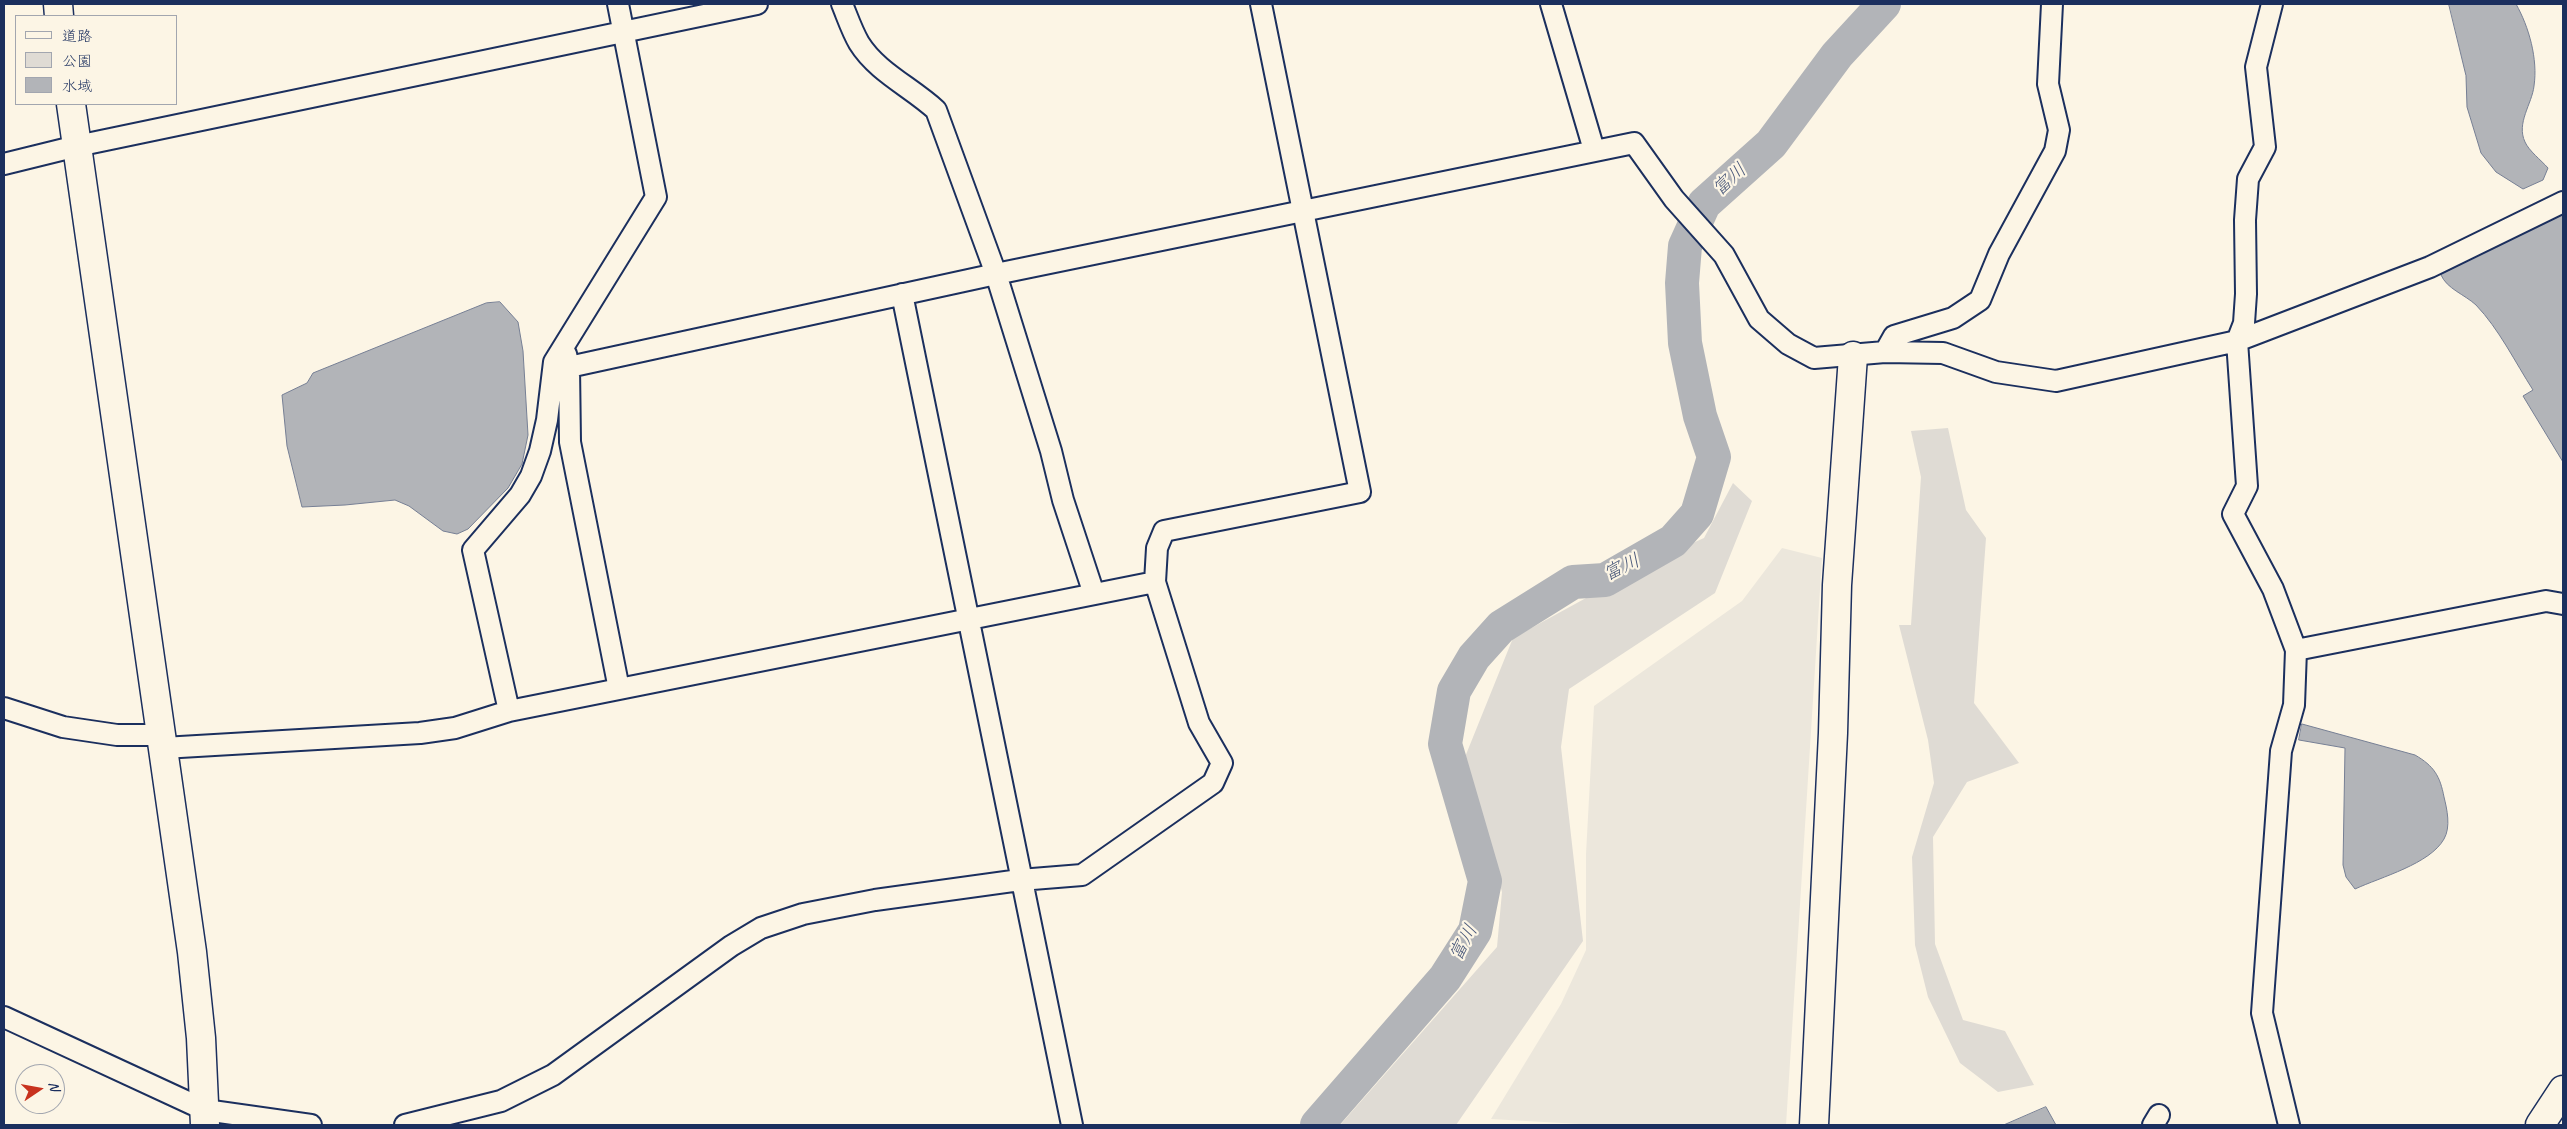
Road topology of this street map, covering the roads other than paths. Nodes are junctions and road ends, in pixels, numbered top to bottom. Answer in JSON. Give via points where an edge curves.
{"nodes":[{"id":1,"x":618,"y":4,"type":"edge"},
{"id":2,"x":758,"y":4,"type":"edge"},
{"id":3,"x":842,"y":4,"type":"edge"},
{"id":4,"x":1261,"y":4,"type":"edge"},
{"id":5,"x":1551,"y":4,"type":"edge"},
{"id":6,"x":2052,"y":4,"type":"edge"},
{"id":7,"x":2272,"y":4,"type":"edge"},
{"id":8,"x":624,"y":32,"type":"junction"},
{"id":9,"x":71,"y":105,"type":"edge"},
{"id":10,"x":77,"y":146,"type":"junction"},
{"id":11,"x":1594,"y":150,"type":"junction"},
{"id":12,"x":4,"y":164,"type":"edge"},
{"id":13,"x":2563,"y":202,"type":"edge"},
{"id":14,"x":1304,"y":212,"type":"junction"},
{"id":15,"x":996,"y":274,"type":"junction"},
{"id":16,"x":902,"y":294,"type":"junction"},
{"id":17,"x":2237,"y":341,"type":"junction"},
{"id":18,"x":1885,"y":352,"type":"junction"},
{"id":19,"x":1853,"y":356,"type":"junction"},
{"id":20,"x":567,"y":357,"type":"junction"},
{"id":21,"x":1155,"y":582,"type":"junction"},
{"id":22,"x":1094,"y":594,"type":"junction"},
{"id":23,"x":2563,"y":604,"type":"edge"},
{"id":24,"x":969,"y":619,"type":"junction"},
{"id":25,"x":2296,"y":650,"type":"junction"},
{"id":26,"x":618,"y":689,"type":"junction"},
{"id":27,"x":4,"y":708,"type":"edge"},
{"id":28,"x":509,"y":711,"type":"junction"},
{"id":29,"x":162,"y":742,"type":"junction"},
{"id":30,"x":1020,"y":880,"type":"junction"},
{"id":31,"x":4,"y":1017,"type":"edge"},
{"id":32,"x":2563,"y":1090,"type":"edge"},
{"id":33,"x":205,"y":1117,"type":"edge"},
{"id":34,"x":311,"y":1125,"type":"edge"},
{"id":35,"x":405,"y":1125,"type":"edge"},
{"id":36,"x":1072,"y":1125,"type":"edge"},
{"id":37,"x":1814,"y":1125,"type":"edge"},
{"id":38,"x":2289,"y":1125,"type":"edge"},
{"id":39,"x":2540,"y":1125,"type":"edge"}],
"edges":[{"from":1,"to":8,"type":"street"},
{"from":2,"to":8,"type":"street"},
{"from":3,"to":15,"type":"street","via":[[860,44],[883,70],[936,110]]},
{"from":4,"to":14,"type":"street"},
{"from":5,"to":11,"type":"street"},
{"from":6,"to":18,"type":"street","via":[[2048,84],[2059,130],[2055,151],[2000,254],[1980,300],[1953,318],[1894,336]]},
{"from":7,"to":17,"type":"street","via":[[2256,67],[2264,147],[2248,179],[2246,294],[2244,323]]},
{"from":8,"to":10,"type":"street"},
{"from":8,"to":20,"type":"street","via":[[656,196]]},
{"from":9,"to":10,"type":"street"},
{"from":10,"to":12,"type":"street"},
{"from":10,"to":29,"type":"street"},
{"from":11,"to":14,"type":"street"},
{"from":11,"to":19,"type":"street","via":[[1634,143],[1674,199],[1724,255],[1759,319],[1788,344],[1814,358]]},
{"from":13,"to":17,"type":"street","via":[[2430,267]]},
{"from":14,"to":15,"type":"street"},
{"from":14,"to":21,"type":"street","via":[[1360,492],[1164,531],[1157,548]]},
{"from":15,"to":16,"type":"street"},
{"from":15,"to":22,"type":"street"},
{"from":16,"to":20,"type":"street"},
{"from":16,"to":24,"type":"street"},
{"from":17,"to":18,"type":"street","via":[[2056,381],[1996,372],[1942,353]]},
{"from":17,"to":25,"type":"street","via":[[2247,486],[2233,514],[2273,589]]},
{"from":18,"to":19,"type":"street"},
{"from":19,"to":37,"type":"street","via":[[1837,585]]},
{"from":20,"to":26,"type":"street","via":[[570,442]]},
{"from":20,"to":28,"type":"street","via":[[554,362],[544,436],[531,476],[520,495],[473,550]]},
{"from":21,"to":22,"type":"street"},
{"from":21,"to":30,"type":"street","via":[[1200,722],[1222,763],[1213,782],[1082,875]]},
{"from":22,"to":24,"type":"street"},
{"from":23,"to":25,"type":"street","via":[[2546,601]]},
{"from":24,"to":26,"type":"street"},
{"from":24,"to":30,"type":"street"},
{"from":25,"to":38,"type":"street","via":[[2294,706],[2281,751],[2262,1013]]},
{"from":26,"to":28,"type":"street"},
{"from":27,"to":29,"type":"street","via":[[63,727]]},
{"from":28,"to":29,"type":"street","via":[[455,728],[420,733]]},
{"from":29,"to":33,"type":"street","via":[[192,952]]},
{"from":30,"to":35,"type":"street","via":[[875,900],[803,914],[761,928],[731,946],[553,1076],[501,1102]]},
{"from":30,"to":36,"type":"street"},
{"from":31,"to":33,"type":"street"},
{"from":32,"to":39,"type":"street"},
{"from":33,"to":34,"type":"street"}]}
